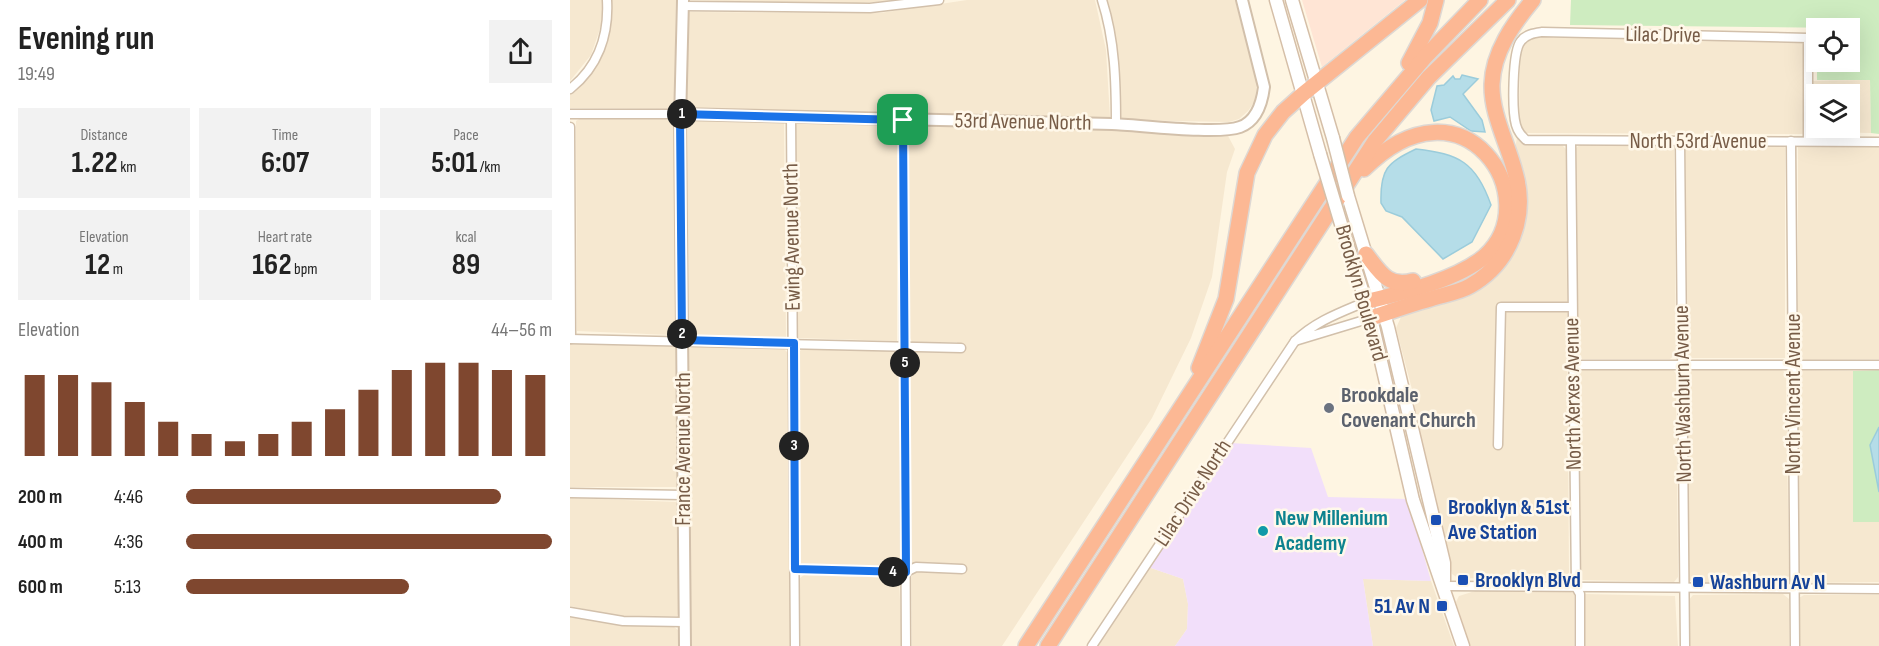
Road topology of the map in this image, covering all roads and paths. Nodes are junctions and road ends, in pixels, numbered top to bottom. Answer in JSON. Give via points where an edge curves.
{"nodes":[{"id":1,"x":608,"y":0,"type":"edge"},
{"id":2,"x":939,"y":0,"type":"edge"},
{"id":3,"x":1102,"y":0,"type":"edge"},
{"id":4,"x":1242,"y":0,"type":"edge"},
{"id":5,"x":1276,"y":0,"type":"edge"},
{"id":6,"x":1292,"y":0,"type":"edge"},
{"id":7,"x":1420,"y":0,"type":"edge"},
{"id":8,"x":1436,"y":0,"type":"edge"},
{"id":9,"x":1480,"y":0,"type":"edge"},
{"id":10,"x":1508,"y":0,"type":"edge"},
{"id":11,"x":1533,"y":0,"type":"edge"},
{"id":12,"x":682,"y":3,"type":"edge"},
{"id":13,"x":1318,"y":82,"type":"junction"},
{"id":14,"x":570,"y":88,"type":"edge"},
{"id":15,"x":1303,"y":94,"type":"junction"},
{"id":16,"x":570,"y":114,"type":"edge"},
{"id":17,"x":680,"y":114,"type":"junction"},
{"id":18,"x":791,"y":116,"type":"junction"},
{"id":19,"x":903,"y":120,"type":"junction"},
{"id":20,"x":1116,"y":124,"type":"junction"},
{"id":21,"x":570,"y":127,"type":"edge"},
{"id":22,"x":1519,"y":134,"type":"joint"},
{"id":23,"x":1357,"y":137,"type":"junction"},
{"id":24,"x":1571,"y":141,"type":"junction"},
{"id":25,"x":1680,"y":141,"type":"junction"},
{"id":26,"x":1791,"y":141,"type":"junction"},
{"id":27,"x":1808,"y":141,"type":"junction"},
{"id":28,"x":1879,"y":142,"type":"edge"},
{"id":29,"x":1320,"y":222,"type":"junction"},
{"id":30,"x":1366,"y":254,"type":"junction"},
{"id":31,"x":1471,"y":265,"type":"junction"},
{"id":32,"x":1373,"y":300,"type":"junction"},
{"id":33,"x":1572,"y":307,"type":"junction"},
{"id":34,"x":1378,"y":316,"type":"junction"},
{"id":35,"x":570,"y":339,"type":"edge"},
{"id":36,"x":682,"y":340,"type":"junction"},
{"id":37,"x":1295,"y":341,"type":"junction"},
{"id":38,"x":794,"y":343,"type":"junction"},
{"id":39,"x":904,"y":346,"type":"junction"},
{"id":40,"x":961,"y":348,"type":"dead end"},
{"id":41,"x":1572,"y":365,"type":"junction"},
{"id":42,"x":1682,"y":365,"type":"junction"},
{"id":43,"x":1879,"y":365,"type":"edge"},
{"id":44,"x":1794,"y":366,"type":"junction"},
{"id":45,"x":1168,"y":427,"type":"junction"},
{"id":46,"x":1498,"y":445,"type":"dead end"},
{"id":47,"x":570,"y":493,"type":"edge"},
{"id":48,"x":683,"y":495,"type":"junction"},
{"id":49,"x":795,"y":569,"type":"junction"},
{"id":50,"x":962,"y":569,"type":"dead end"},
{"id":51,"x":906,"y":572,"type":"junction"},
{"id":52,"x":1444,"y":586,"type":"junction"},
{"id":53,"x":1576,"y":588,"type":"junction"},
{"id":54,"x":1684,"y":588,"type":"junction"},
{"id":55,"x":1794,"y":589,"type":"junction"},
{"id":56,"x":1879,"y":589,"type":"edge"},
{"id":57,"x":570,"y":612,"type":"edge"},
{"id":58,"x":684,"y":622,"type":"junction"},
{"id":59,"x":685,"y":646,"type":"edge"},
{"id":60,"x":795,"y":646,"type":"edge"},
{"id":61,"x":906,"y":646,"type":"edge"},
{"id":62,"x":1026,"y":646,"type":"edge"},
{"id":63,"x":1048,"y":646,"type":"edge"},
{"id":64,"x":1092,"y":646,"type":"edge"},
{"id":65,"x":1463,"y":646,"type":"edge"},
{"id":66,"x":1580,"y":646,"type":"edge"},
{"id":67,"x":1685,"y":646,"type":"edge"},
{"id":68,"x":1795,"y":646,"type":"edge"}],
"edges":[{"from":1,"to":14,"type":"street","via":[[607,25],[598,56],[590,70]]},
{"from":2,"to":12,"type":"street","via":[[870,8]]},
{"from":3,"to":20,"type":"street","via":[[1115,73]]},
{"from":4,"to":20,"type":"street","name":"53rd Avenue North","via":[[1264,87],[1263,101],[1256,114],[1240,127],[1222,130]]},
{"from":5,"to":15,"type":"main road","name":"Brooklyn Boulevard"},
{"from":6,"to":13,"type":"main road","name":"Brooklyn Boulevard"},
{"from":7,"to":13,"type":"highway"},
{"from":8,"to":23,"type":"highway","via":[[1421,45]]},
{"from":9,"to":23,"type":"highway"},
{"from":10,"to":29,"type":"highway","via":[[1455,50],[1401,110]]},
{"from":11,"to":34,"type":"highway","via":[[1509,33],[1493,70],[1495,107],[1519,188],[1517,223],[1511,242],[1497,264],[1469,287]]},
{"from":12,"to":17,"type":"street","name":"France Avenue North"},
{"from":13,"to":15,"type":"highway"},
{"from":13,"to":30,"type":"main road","name":"Brooklyn Boulevard","bridge":true},
{"from":15,"to":32,"type":"main road","name":"Brooklyn Boulevard","bridge":true,"via":[[1344,234]]},
{"from":15,"to":45,"type":"highway","via":[[1269,128],[1250,163],[1226,299],[1210,345]]},
{"from":16,"to":17,"type":"street","name":"53rd Avenue North"},
{"from":17,"to":18,"type":"street","name":"53rd Avenue North"},
{"from":17,"to":36,"type":"street","name":"France Avenue North"},
{"from":18,"to":19,"type":"street","name":"53rd Avenue North"},
{"from":18,"to":38,"type":"street","name":"Ewing Avenue North"},
{"from":19,"to":20,"type":"street","name":"53rd Avenue North"},
{"from":19,"to":39,"type":"street"},
{"from":21,"to":35,"type":"street"},
{"from":22,"to":24,"type":"street","name":"North 53rd Avenue","via":[[1526,140]]},
{"from":22,"to":27,"type":"street","name":"Lilac Drive","via":[[1515,122],[1515,57],[1520,41],[1531,34],[1808,38]]},
{"from":23,"to":45,"type":"highway"},
{"from":24,"to":25,"type":"street","name":"North 53rd Avenue"},
{"from":24,"to":33,"type":"street","name":"North Xerxes Avenue"},
{"from":25,"to":26,"type":"street","name":"North 53rd Avenue"},
{"from":25,"to":42,"type":"street","name":"North Washburn Avenue"},
{"from":26,"to":27,"type":"street","name":"North 53rd Avenue"},
{"from":26,"to":44,"type":"street","name":"North Vincent Avenue"},
{"from":27,"to":28,"type":"street","name":"North 53rd Avenue"},
{"from":29,"to":31,"type":"highway","via":[[1362,170],[1389,147],[1417,133],[1454,133],[1487,153],[1504,191],[1499,236],[1490,251]]},
{"from":29,"to":63,"type":"highway"},
{"from":30,"to":31,"type":"highway","via":[[1383,276],[1396,284]]},
{"from":30,"to":32,"type":"main road","name":"Brooklyn Boulevard"},
{"from":31,"to":32,"type":"highway"},
{"from":32,"to":34,"type":"main road","name":"Brooklyn Boulevard"},
{"from":32,"to":37,"type":"street","name":"Lilac Drive North","via":[[1330,315]]},
{"from":33,"to":41,"type":"street","name":"North Xerxes Avenue"},
{"from":33,"to":46,"type":"street","via":[[1501,307]]},
{"from":34,"to":37,"type":"street"},
{"from":34,"to":52,"type":"main road","name":"Brooklyn Boulevard","via":[[1413,500]]},
{"from":35,"to":36,"type":"street"},
{"from":36,"to":38,"type":"street"},
{"from":36,"to":48,"type":"street","name":"France Avenue North"},
{"from":37,"to":64,"type":"street","name":"Lilac Drive North"},
{"from":38,"to":39,"type":"street"},
{"from":38,"to":49,"type":"street","name":"Ewing Avenue North"},
{"from":39,"to":40,"type":"street"},
{"from":39,"to":51,"type":"street"},
{"from":41,"to":42,"type":"street"},
{"from":41,"to":53,"type":"street","name":"North Xerxes Avenue"},
{"from":42,"to":44,"type":"street"},
{"from":42,"to":54,"type":"street","name":"North Washburn Avenue"},
{"from":43,"to":44,"type":"street"},
{"from":44,"to":55,"type":"street","name":"North Vincent Avenue"},
{"from":45,"to":62,"type":"highway"},
{"from":47,"to":48,"type":"street"},
{"from":48,"to":58,"type":"street","name":"France Avenue North"},
{"from":49,"to":51,"type":"street"},
{"from":49,"to":60,"type":"street","name":"Ewing Avenue North"},
{"from":50,"to":51,"type":"street","via":[[916,567]]},
{"from":51,"to":61,"type":"street"},
{"from":52,"to":53,"type":"street"},
{"from":52,"to":65,"type":"main road","name":"Brooklyn Boulevard"},
{"from":53,"to":54,"type":"street"},
{"from":53,"to":66,"type":"street","name":"North Xerxes Avenue","via":[[1580,594]]},
{"from":54,"to":55,"type":"street"},
{"from":54,"to":67,"type":"street","name":"North Washburn Avenue"},
{"from":55,"to":56,"type":"street"},
{"from":55,"to":68,"type":"street","name":"North Vincent Avenue"},
{"from":57,"to":58,"type":"street","via":[[623,621]]},
{"from":58,"to":59,"type":"street","name":"France Avenue North"}]}
